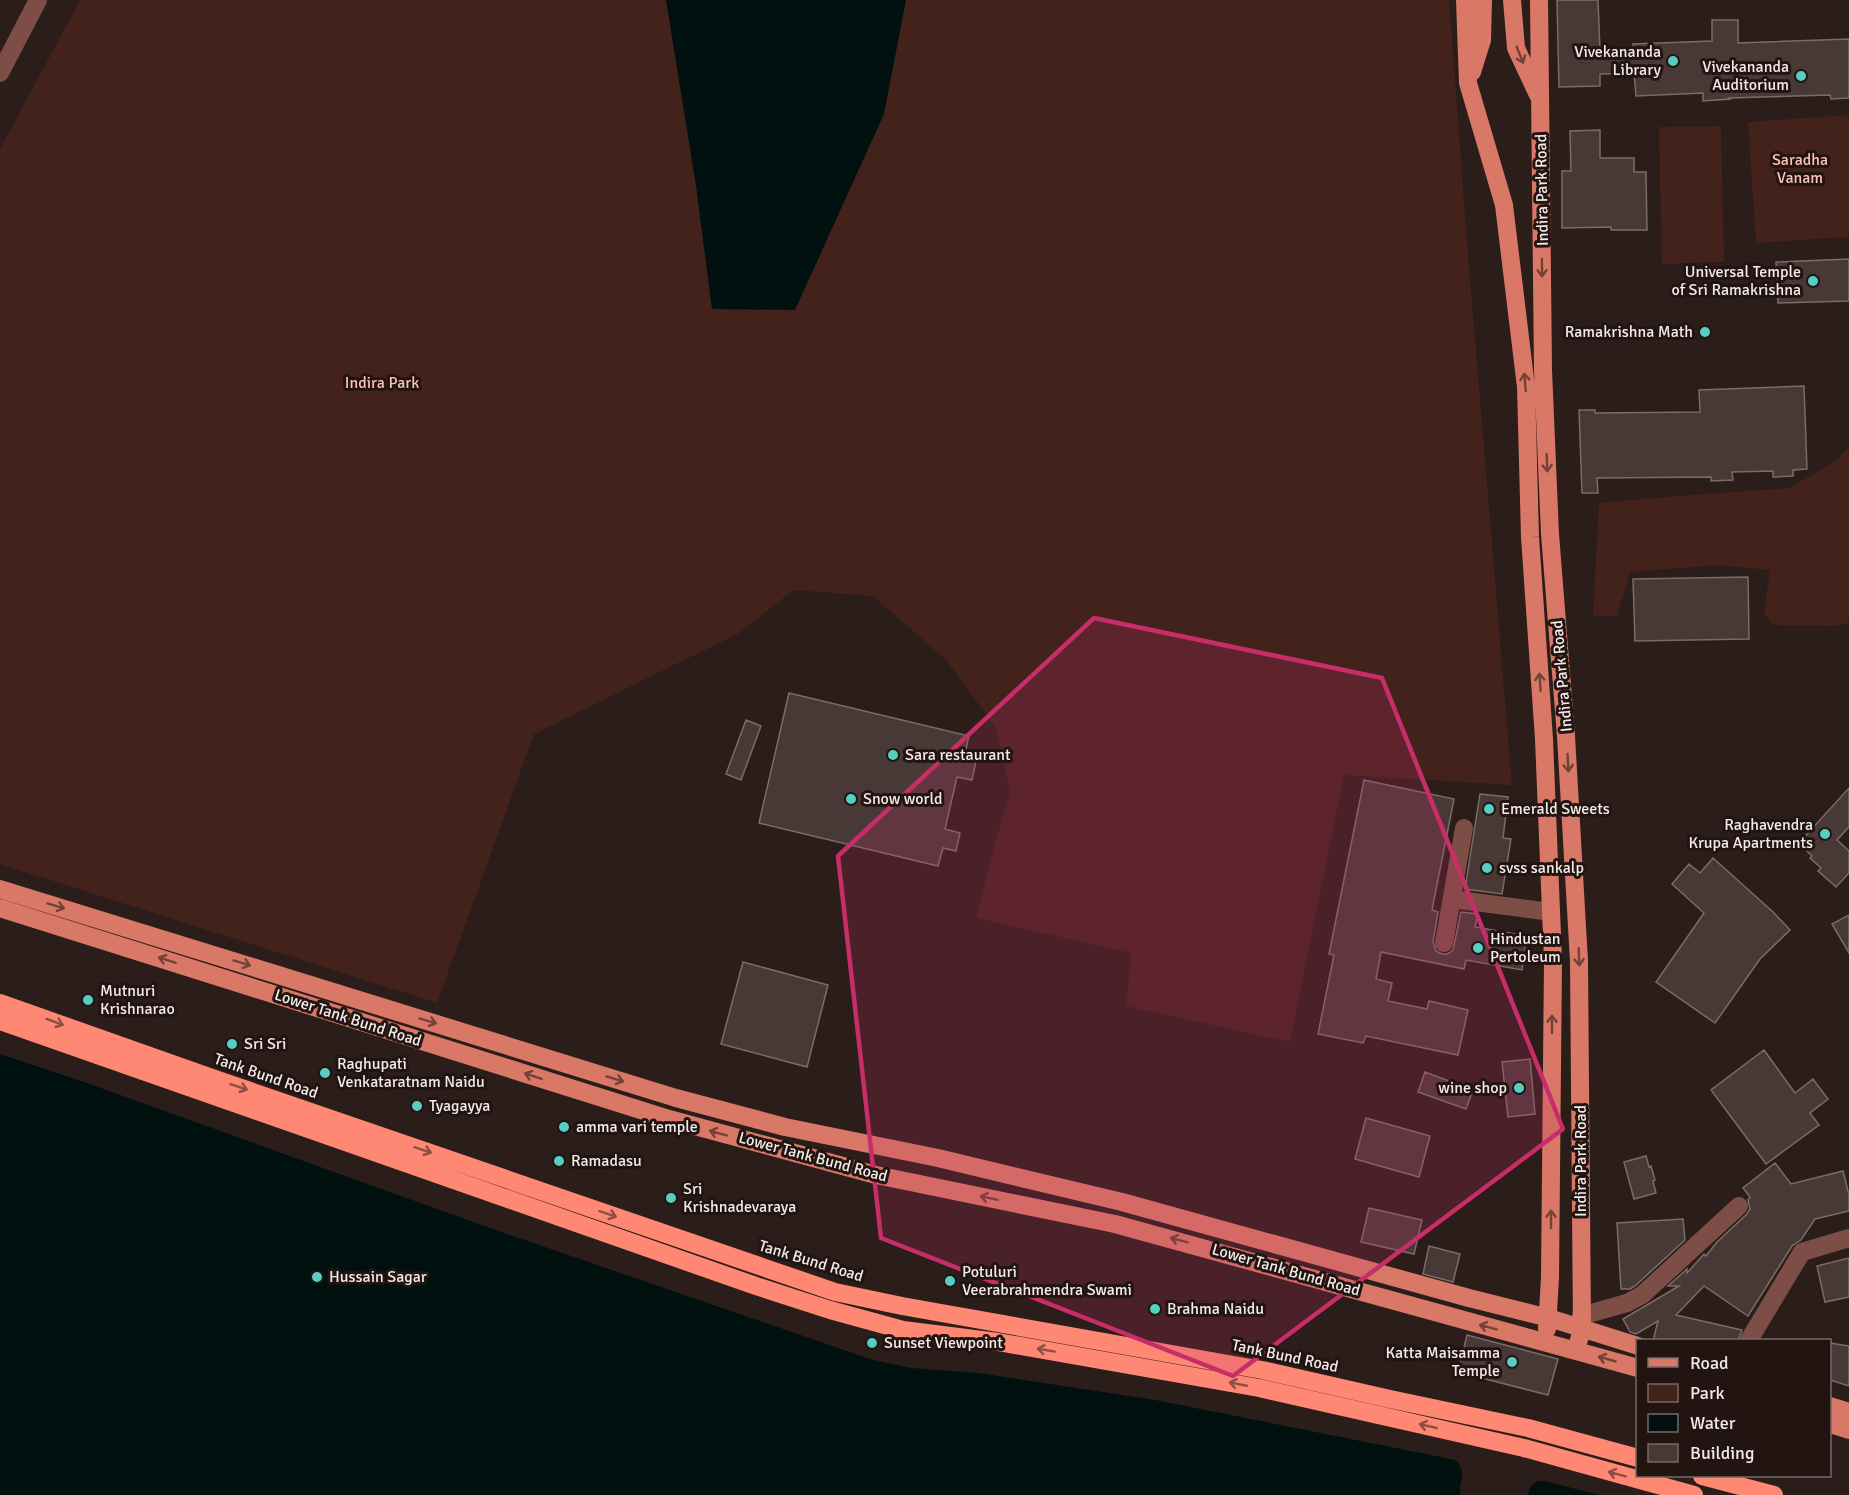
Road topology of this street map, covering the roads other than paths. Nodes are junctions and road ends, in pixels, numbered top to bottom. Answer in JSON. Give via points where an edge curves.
{"nodes":[{"id":1,"x":24,"y":0,"type":"edge"},
{"id":2,"x":38,"y":0,"type":"edge"},
{"id":3,"x":1465,"y":0,"type":"edge"},
{"id":4,"x":1539,"y":0,"type":"edge"},
{"id":5,"x":1512,"y":3,"type":"edge"},
{"id":6,"x":1483,"y":5,"type":"edge"},
{"id":7,"x":0,"y":46,"type":"edge"},
{"id":8,"x":0,"y":73,"type":"edge"},
{"id":9,"x":1468,"y":83,"type":"junction"},
{"id":10,"x":1541,"y":101,"type":"junction"},
{"id":11,"x":1464,"y":828,"type":"dead end"},
{"id":12,"x":0,"y":889,"type":"edge"},
{"id":13,"x":1452,"y":899,"type":"junction"},
{"id":14,"x":0,"y":908,"type":"edge"},
{"id":15,"x":1551,"y":912,"type":"junction"},
{"id":16,"x":1444,"y":943,"type":"dead end"},
{"id":17,"x":0,"y":1003,"type":"edge"},
{"id":18,"x":0,"y":1021,"type":"edge"},
{"id":19,"x":1739,"y":1206,"type":"dead end"},
{"id":20,"x":1849,"y":1238,"type":"edge"},
{"id":21,"x":1549,"y":1318,"type":"junction"},
{"id":22,"x":1582,"y":1323,"type":"junction"},
{"id":23,"x":1750,"y":1339,"type":"edge"},
{"id":24,"x":1545,"y":1342,"type":"junction"},
{"id":25,"x":1636,"y":1345,"type":"edge"},
{"id":26,"x":1576,"y":1351,"type":"junction"},
{"id":27,"x":1636,"y":1367,"type":"edge"},
{"id":28,"x":1831,"y":1396,"type":"edge"},
{"id":29,"x":1849,"y":1398,"type":"edge"},
{"id":30,"x":1831,"y":1406,"type":"edge"},
{"id":31,"x":1849,"y":1412,"type":"edge"},
{"id":32,"x":1831,"y":1424,"type":"edge"},
{"id":33,"x":1849,"y":1430,"type":"edge"},
{"id":34,"x":1636,"y":1457,"type":"edge"},
{"id":35,"x":1706,"y":1477,"type":"edge"},
{"id":36,"x":1694,"y":1495,"type":"edge"},
{"id":37,"x":1774,"y":1495,"type":"edge"}],
"edges":[{"from":1,"to":7,"type":"street"},
{"from":2,"to":8,"type":"street"},
{"from":3,"to":9,"type":"main road","name":"Indira Park Road"},
{"from":4,"to":10,"type":"main road","name":"Indira Park Road"},
{"from":5,"to":10,"type":"main road","one_way":true,"via":[[1516,48]]},
{"from":6,"to":9,"type":"main road","via":[[1482,40]]},
{"from":15,"to":9,"type":"main road","name":"Indira Park Road","one_way":true,"via":[[1530,537],[1526,387],[1504,205]]},
{"from":10,"to":22,"type":"main road","name":"Indira Park Road","one_way":true,"via":[[1543,370],[1550,534],[1579,961]]},
{"from":11,"to":13,"type":"street"},
{"from":12,"to":21,"type":"main road","name":"Lower Tank Bund Road","one_way":true,"via":[[676,1098],[786,1127],[1122,1202]]},
{"from":13,"to":15,"type":"street"},
{"from":13,"to":16,"type":"street"},
{"from":24,"to":14,"type":"main road","name":"Lower Tank Bund Road","one_way":true,"via":[[1115,1224],[876,1175],[669,1119]]},
{"from":21,"to":15,"type":"main road","name":"Indira Park Road","one_way":true},
{"from":17,"to":34,"type":"highway","name":"Tank Bund Road","one_way":true,"via":[[835,1292],[1263,1370],[1531,1429]]},
{"from":36,"to":18,"type":"highway","one_way":true,"via":[[1524,1448],[1259,1388],[998,1342],[903,1330],[830,1310]]},
{"from":19,"to":22,"type":"street","via":[[1642,1295]]},
{"from":20,"to":23,"type":"street","via":[[1802,1252]]},
{"from":21,"to":22,"type":"main road","name":"Lower Tank Bund Road"},
{"from":21,"to":24,"type":"main road","name":"Indira Park Road"},
{"from":22,"to":25,"type":"main road","name":"Lower Tank Bund Road"},
{"from":22,"to":26,"type":"main road","name":"Indira Park Road"},
{"from":24,"to":26,"type":"main road","name":"Lower Tank Bund Road"},
{"from":27,"to":26,"type":"main road","name":"Lower Tank Bund Road","one_way":true},
{"from":28,"to":29,"type":"main road"},
{"from":30,"to":31,"type":"main road"},
{"from":32,"to":33,"type":"main road"},
{"from":35,"to":37,"type":"highway"}]}
